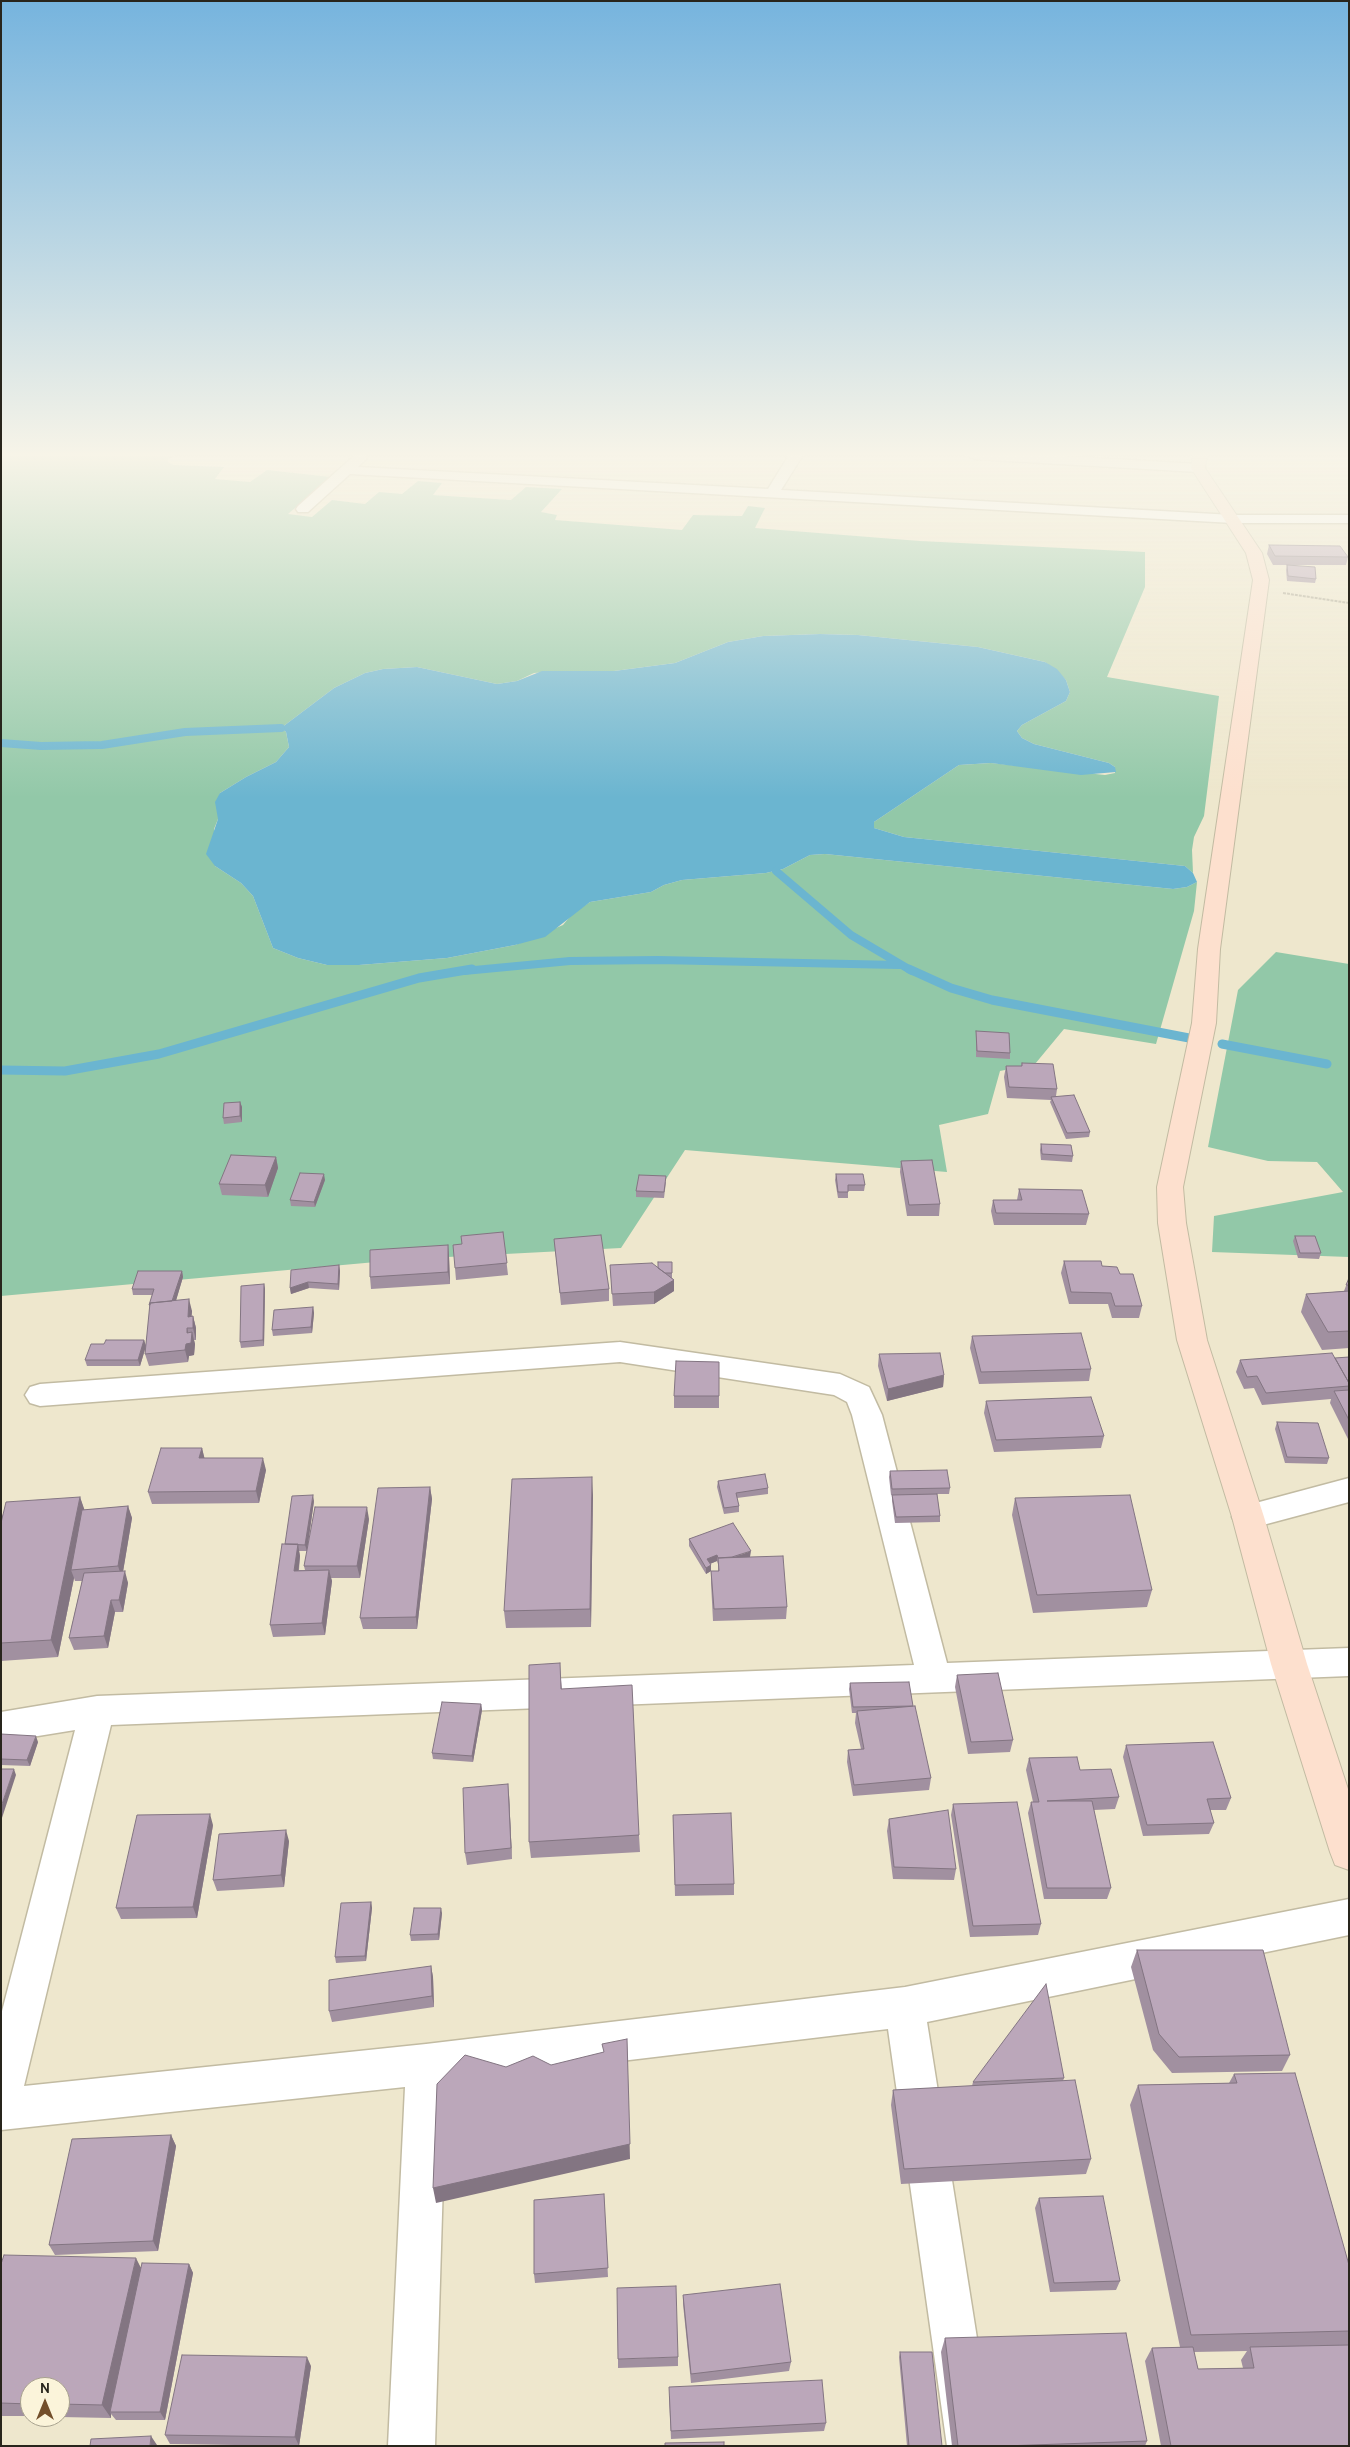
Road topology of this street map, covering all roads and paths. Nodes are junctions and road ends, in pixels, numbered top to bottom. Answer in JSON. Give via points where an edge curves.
{"nodes":[{"id":1,"x":1259,"y":569,"type":"edge"},
{"id":2,"x":1260,"y":589,"type":"junction"},
{"id":3,"x":1349,"y":604,"type":"edge"},
{"id":4,"x":40,"y":1395,"type":"dead end"},
{"id":5,"x":1349,"y":1490,"type":"edge"},
{"id":6,"x":1248,"y":1517,"type":"junction"},
{"id":7,"x":1349,"y":1662,"type":"edge"},
{"id":8,"x":1289,"y":1664,"type":"junction"},
{"id":9,"x":934,"y":1678,"type":"junction"},
{"id":10,"x":97,"y":1711,"type":"junction"},
{"id":11,"x":1,"y":1727,"type":"edge"},
{"id":12,"x":1349,"y":1852,"type":"edge"},
{"id":13,"x":1349,"y":1917,"type":"edge"},
{"id":14,"x":905,"y":2007,"type":"junction"},
{"id":15,"x":426,"y":2064,"type":"junction"},
{"id":16,"x":1,"y":2095,"type":"edge"},
{"id":17,"x":1,"y":2109,"type":"edge"},
{"id":18,"x":411,"y":2446,"type":"edge"},
{"id":19,"x":971,"y":2446,"type":"edge"}],
"edges":[{"from":1,"to":2,"type":"street"},
{"from":2,"to":3,"type":"path"},
{"from":2,"to":6,"type":"street","via":[[1209,949],[1204,1023],[1170,1187],[1172,1223],[1192,1340]]},
{"from":4,"to":9,"type":"street","via":[[620,1352],[840,1385],[859,1395],[866,1415]]},
{"from":5,"to":6,"type":"street"},
{"from":6,"to":8,"type":"street"},
{"from":7,"to":8,"type":"street"},
{"from":8,"to":9,"type":"street"},
{"from":8,"to":12,"type":"street"},
{"from":9,"to":10,"type":"street"},
{"from":10,"to":11,"type":"street"},
{"from":10,"to":16,"type":"street"},
{"from":13,"to":14,"type":"street"},
{"from":14,"to":15,"type":"street"},
{"from":14,"to":19,"type":"street"},
{"from":15,"to":17,"type":"street"},
{"from":15,"to":18,"type":"street"}]}
